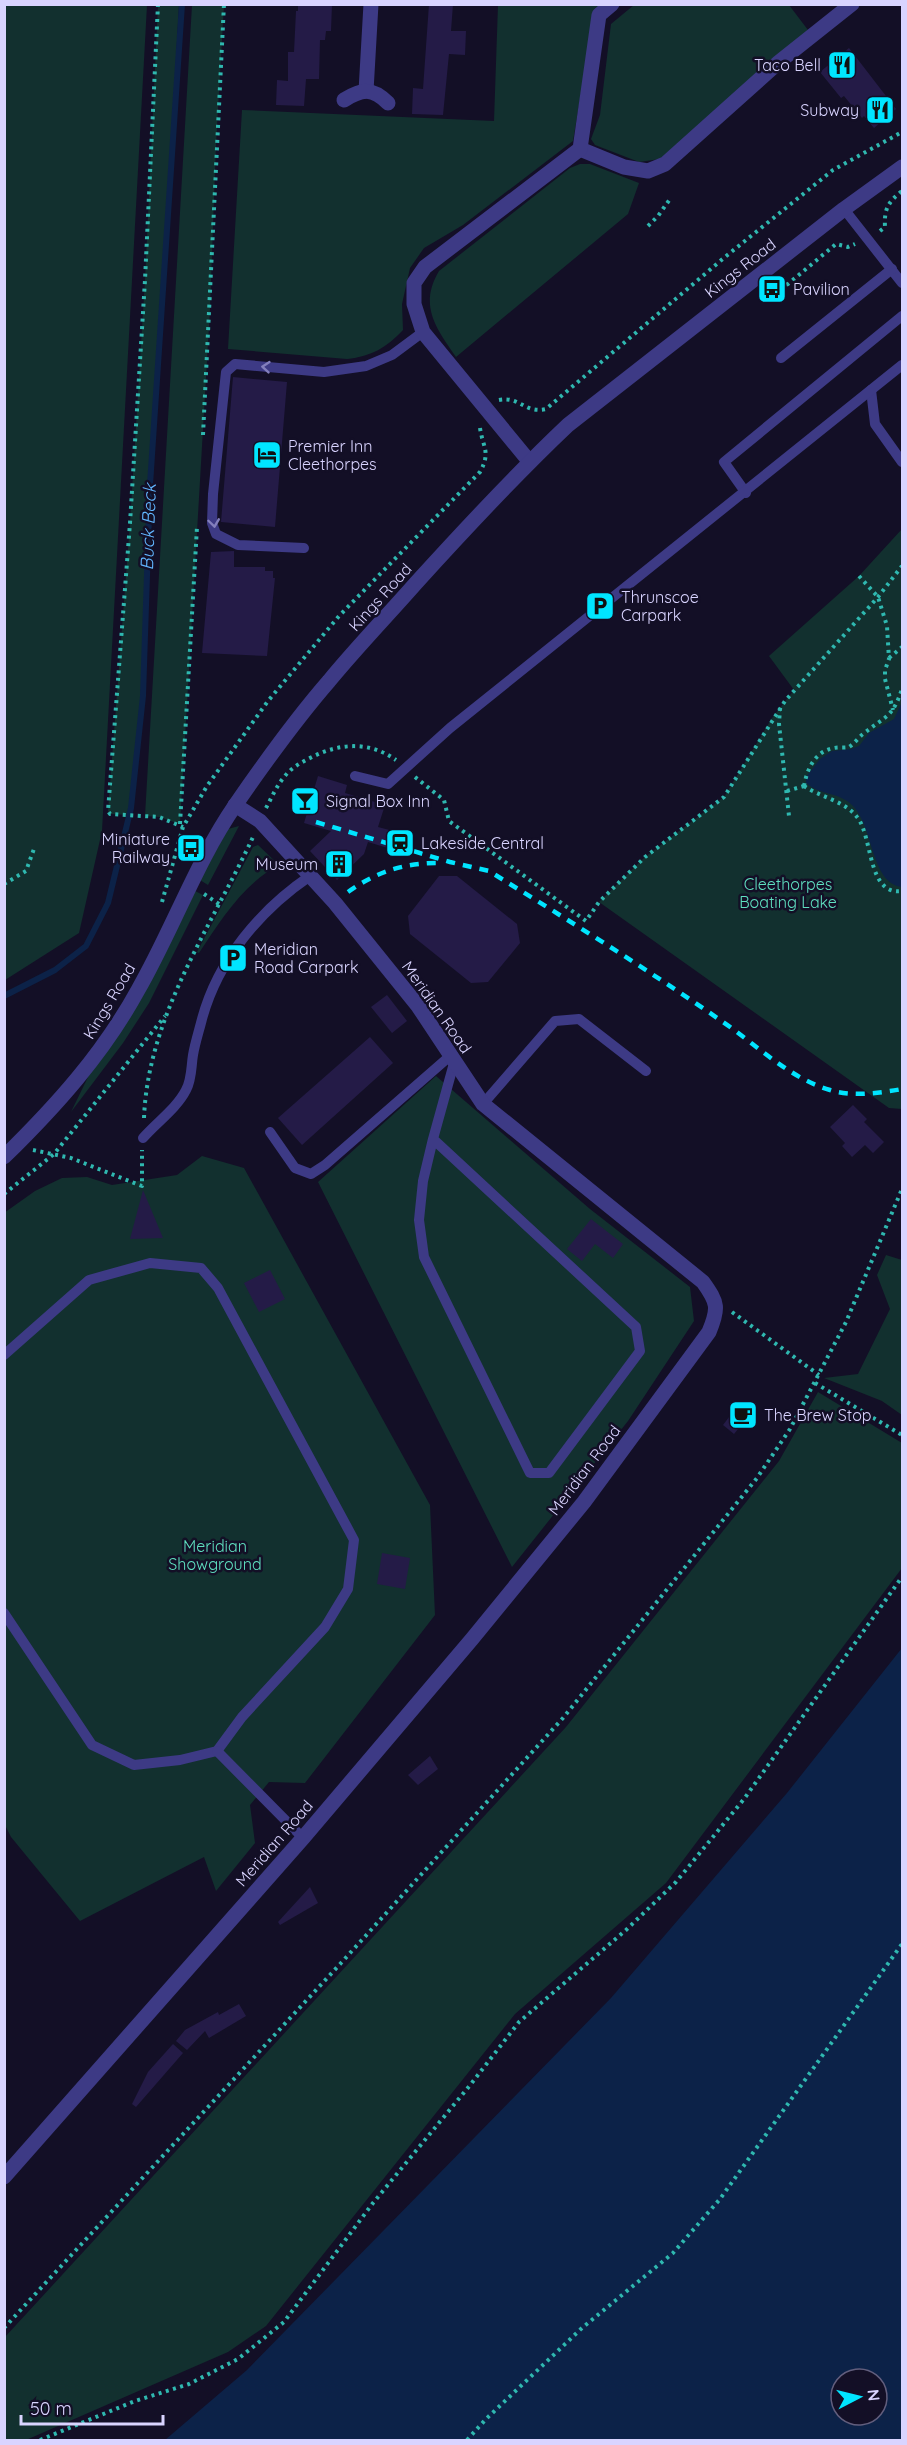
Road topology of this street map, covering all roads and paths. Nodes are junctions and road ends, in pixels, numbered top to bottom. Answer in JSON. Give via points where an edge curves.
{"nodes":[{"id":1,"x":158,"y":4,"type":"edge"},
{"id":2,"x":224,"y":4,"type":"edge"},
{"id":3,"x":371,"y":4,"type":"edge"},
{"id":4,"x":612,"y":4,"type":"edge"},
{"id":5,"x":852,"y":4,"type":"edge"},
{"id":6,"x":366,"y":91,"type":"junction"},
{"id":7,"x":345,"y":100,"type":"dead end"},
{"id":8,"x":388,"y":103,"type":"dead end"},
{"id":9,"x":580,"y":149,"type":"junction"},
{"id":10,"x":903,"y":167,"type":"edge"},
{"id":11,"x":903,"y":191,"type":"edge"},
{"id":12,"x":670,"y":199,"type":"dead end"},
{"id":13,"x":844,"y":209,"type":"junction"},
{"id":14,"x":648,"y":226,"type":"dead end"},
{"id":15,"x":869,"y":240,"type":"junction"},
{"id":16,"x":892,"y":269,"type":"junction"},
{"id":17,"x":903,"y":283,"type":"edge"},
{"id":18,"x":772,"y":289,"type":"dead end"},
{"id":19,"x":903,"y":316,"type":"edge"},
{"id":20,"x":423,"y":332,"type":"junction"},
{"id":21,"x":781,"y":358,"type":"dead end"},
{"id":22,"x":903,"y":365,"type":"edge"},
{"id":23,"x":872,"y":390,"type":"junction"},
{"id":24,"x":202,"y":440,"type":"dead end"},
{"id":25,"x":529,"y":461,"type":"junction"},
{"id":26,"x":903,"y":462,"type":"edge"},
{"id":27,"x":746,"y":492,"type":"junction"},
{"id":28,"x":197,"y":523,"type":"dead end"},
{"id":29,"x":304,"y":548,"type":"dead end"},
{"id":30,"x":903,"y":566,"type":"edge"},
{"id":31,"x":859,"y":576,"type":"dead end"},
{"id":32,"x":878,"y":597,"type":"junction"},
{"id":33,"x":903,"y":647,"type":"edge"},
{"id":34,"x":889,"y":659,"type":"junction"},
{"id":35,"x":903,"y":689,"type":"edge"},
{"id":36,"x":780,"y":707,"type":"junction"},
{"id":37,"x":893,"y":710,"type":"junction"},
{"id":38,"x":405,"y":768,"type":"junction"},
{"id":39,"x":355,"y":776,"type":"dead end"},
{"id":40,"x":804,"y":786,"type":"junction"},
{"id":41,"x":787,"y":791,"type":"junction"},
{"id":42,"x":235,"y":805,"type":"junction"},
{"id":43,"x":789,"y":816,"type":"dead end"},
{"id":44,"x":260,"y":821,"type":"junction"},
{"id":45,"x":35,"y":846,"type":"dead end"},
{"id":46,"x":170,"y":874,"type":"dead end"},
{"id":47,"x":310,"y":876,"type":"junction"},
{"id":48,"x":4,"y":884,"type":"edge"},
{"id":49,"x":903,"y":891,"type":"edge"},
{"id":50,"x":162,"y":905,"type":"dead end"},
{"id":51,"x":169,"y":1011,"type":"junction"},
{"id":52,"x":452,"y":1059,"type":"junction"},
{"id":53,"x":646,"y":1071,"type":"dead end"},
{"id":54,"x":483,"y":1104,"type":"junction"},
{"id":55,"x":270,"y":1132,"type":"dead end"},
{"id":56,"x":143,"y":1138,"type":"junction"},
{"id":57,"x":433,"y":1139,"type":"junction"},
{"id":58,"x":10,"y":1151,"type":"edge"},
{"id":59,"x":54,"y":1154,"type":"junction"},
{"id":60,"x":903,"y":1189,"type":"edge"},
{"id":61,"x":4,"y":1194,"type":"edge"},
{"id":62,"x":716,"y":1300,"type":"junction"},
{"id":63,"x":4,"y":1355,"type":"edge"},
{"id":64,"x":819,"y":1375,"type":"junction"},
{"id":65,"x":815,"y":1383,"type":"junction"},
{"id":66,"x":903,"y":1436,"type":"edge"},
{"id":67,"x":903,"y":1577,"type":"edge"},
{"id":68,"x":4,"y":1613,"type":"edge"},
{"id":69,"x":216,"y":1751,"type":"junction"},
{"id":70,"x":303,"y":1838,"type":"junction"},
{"id":71,"x":903,"y":1944,"type":"edge"},
{"id":72,"x":4,"y":2177,"type":"edge"},
{"id":73,"x":4,"y":2328,"type":"edge"},
{"id":74,"x":40,"y":2440,"type":"edge"},
{"id":75,"x":467,"y":2440,"type":"edge"}],
"edges":[{"from":1,"to":28,"type":"path","via":[[144,303],[110,814],[159,817],[181,826]]},
{"from":2,"to":24,"type":"path"},
{"from":3,"to":6,"type":"street"},
{"from":4,"to":9,"type":"street","via":[[599,15]]},
{"from":5,"to":9,"type":"street","via":[[779,62],[665,164],[648,171],[624,167]]},
{"from":6,"to":7,"type":"street"},
{"from":6,"to":8,"type":"street","via":[[379,93]]},
{"from":9,"to":20,"type":"street","via":[[425,267],[414,283],[414,304]]},
{"from":10,"to":13,"type":"street","name":"Kings Road"},
{"from":11,"to":15,"type":"path","via":[[890,200],[884,212],[885,227]]},
{"from":12,"to":14,"type":"path"},
{"from":13,"to":15,"type":"lane"},
{"from":13,"to":25,"type":"street","name":"Kings Road","via":[[568,425]]},
{"from":15,"to":16,"type":"lane"},
{"from":15,"to":18,"type":"path","via":[[848,247],[836,244],[788,284]]},
{"from":16,"to":17,"type":"lane"},
{"from":16,"to":21,"type":"lane"},
{"from":19,"to":27,"type":"lane","via":[[724,462]]},
{"from":20,"to":25,"type":"street"},
{"from":20,"to":29,"type":"lane","one_way":true,"via":[[392,355],[366,366],[324,372],[235,364],[226,372],[213,494],[212,523],[216,534],[238,545]]},
{"from":22,"to":23,"type":"lane"},
{"from":23,"to":26,"type":"lane","via":[[875,424]]},
{"from":23,"to":27,"type":"lane"},
{"from":25,"to":42,"type":"street","name":"Kings Road","via":[[328,681]]},
{"from":27,"to":38,"type":"lane"},
{"from":30,"to":32,"type":"path"},
{"from":31,"to":32,"type":"path"},
{"from":32,"to":34,"type":"path","via":[[887,626]]},
{"from":32,"to":36,"type":"path"},
{"from":33,"to":34,"type":"path"},
{"from":34,"to":37,"type":"path","via":[[885,679]]},
{"from":35,"to":37,"type":"path"},
{"from":36,"to":38,"type":"path","via":[[724,797],[645,857],[599,902],[586,921],[449,821],[444,800]]},
{"from":36,"to":41,"type":"path"},
{"from":37,"to":40,"type":"path","via":[[849,747],[833,748],[818,756],[806,771]]},
{"from":38,"to":39,"type":"lane","via":[[388,784]]},
{"from":38,"to":44,"type":"path","via":[[386,753],[370,747],[330,748],[286,775]]},
{"from":40,"to":41,"type":"path"},
{"from":40,"to":49,"type":"path","via":[[857,817],[881,883],[896,892]]},
{"from":41,"to":43,"type":"path"},
{"from":42,"to":44,"type":"street","name":"Meridian Road"},
{"from":42,"to":58,"type":"street","name":"Kings Road","via":[[199,866],[140,988],[115,1030],[78,1080]]},
{"from":44,"to":47,"type":"street","name":"Meridian Road"},
{"from":44,"to":51,"type":"path","via":[[193,953]]},
{"from":45,"to":48,"type":"path","via":[[26,871]]},
{"from":46,"to":50,"type":"path"},
{"from":47,"to":52,"type":"street","name":"Meridian Road","via":[[418,1006]]},
{"from":47,"to":56,"type":"lane","via":[[269,909],[221,972],[205,1008],[190,1081],[184,1093]]},
{"from":51,"to":56,"type":"path","via":[[158,1037],[144,1094]]},
{"from":51,"to":59,"type":"path"},
{"from":52,"to":54,"type":"street","name":"Meridian Road"},
{"from":52,"to":55,"type":"lane","via":[[326,1165],[310,1174],[295,1168]]},
{"from":52,"to":57,"type":"lane"},
{"from":53,"to":54,"type":"lane","via":[[579,1019],[555,1021]]},
{"from":54,"to":62,"type":"street","name":"Meridian Road","via":[[703,1282]]},
{"from":56,"to":59,"type":"path","via":[[142,1186]]},
{"from":57,"to":57,"type":"lane","via":[[636,1327],[640,1350],[549,1473],[530,1473],[424,1257],[419,1220]]},
{"from":58,"to":59,"type":"path"},
{"from":59,"to":61,"type":"path"},
{"from":60,"to":64,"type":"path","via":[[846,1323]]},
{"from":62,"to":64,"type":"path"},
{"from":62,"to":70,"type":"street","name":"Meridian Road","via":[[716,1315],[709,1332],[584,1502]]},
{"from":63,"to":69,"type":"lane","via":[[89,1280],[150,1263],[201,1268],[218,1288],[354,1540],[348,1589],[325,1627]]},
{"from":64,"to":65,"type":"path"},
{"from":65,"to":66,"type":"path"},
{"from":65,"to":73,"type":"path","via":[[757,1478],[563,1718]]},
{"from":67,"to":74,"type":"path","via":[[744,1799],[684,1873],[626,1930],[519,2022],[284,2322],[238,2359],[189,2384],[135,2401]]},
{"from":68,"to":69,"type":"lane","via":[[92,1745],[134,1765]]},
{"from":69,"to":70,"type":"lane"},
{"from":70,"to":72,"type":"street","name":"Meridian Road"},
{"from":71,"to":75,"type":"path","via":[[720,2199],[673,2253],[582,2328]]}]}
